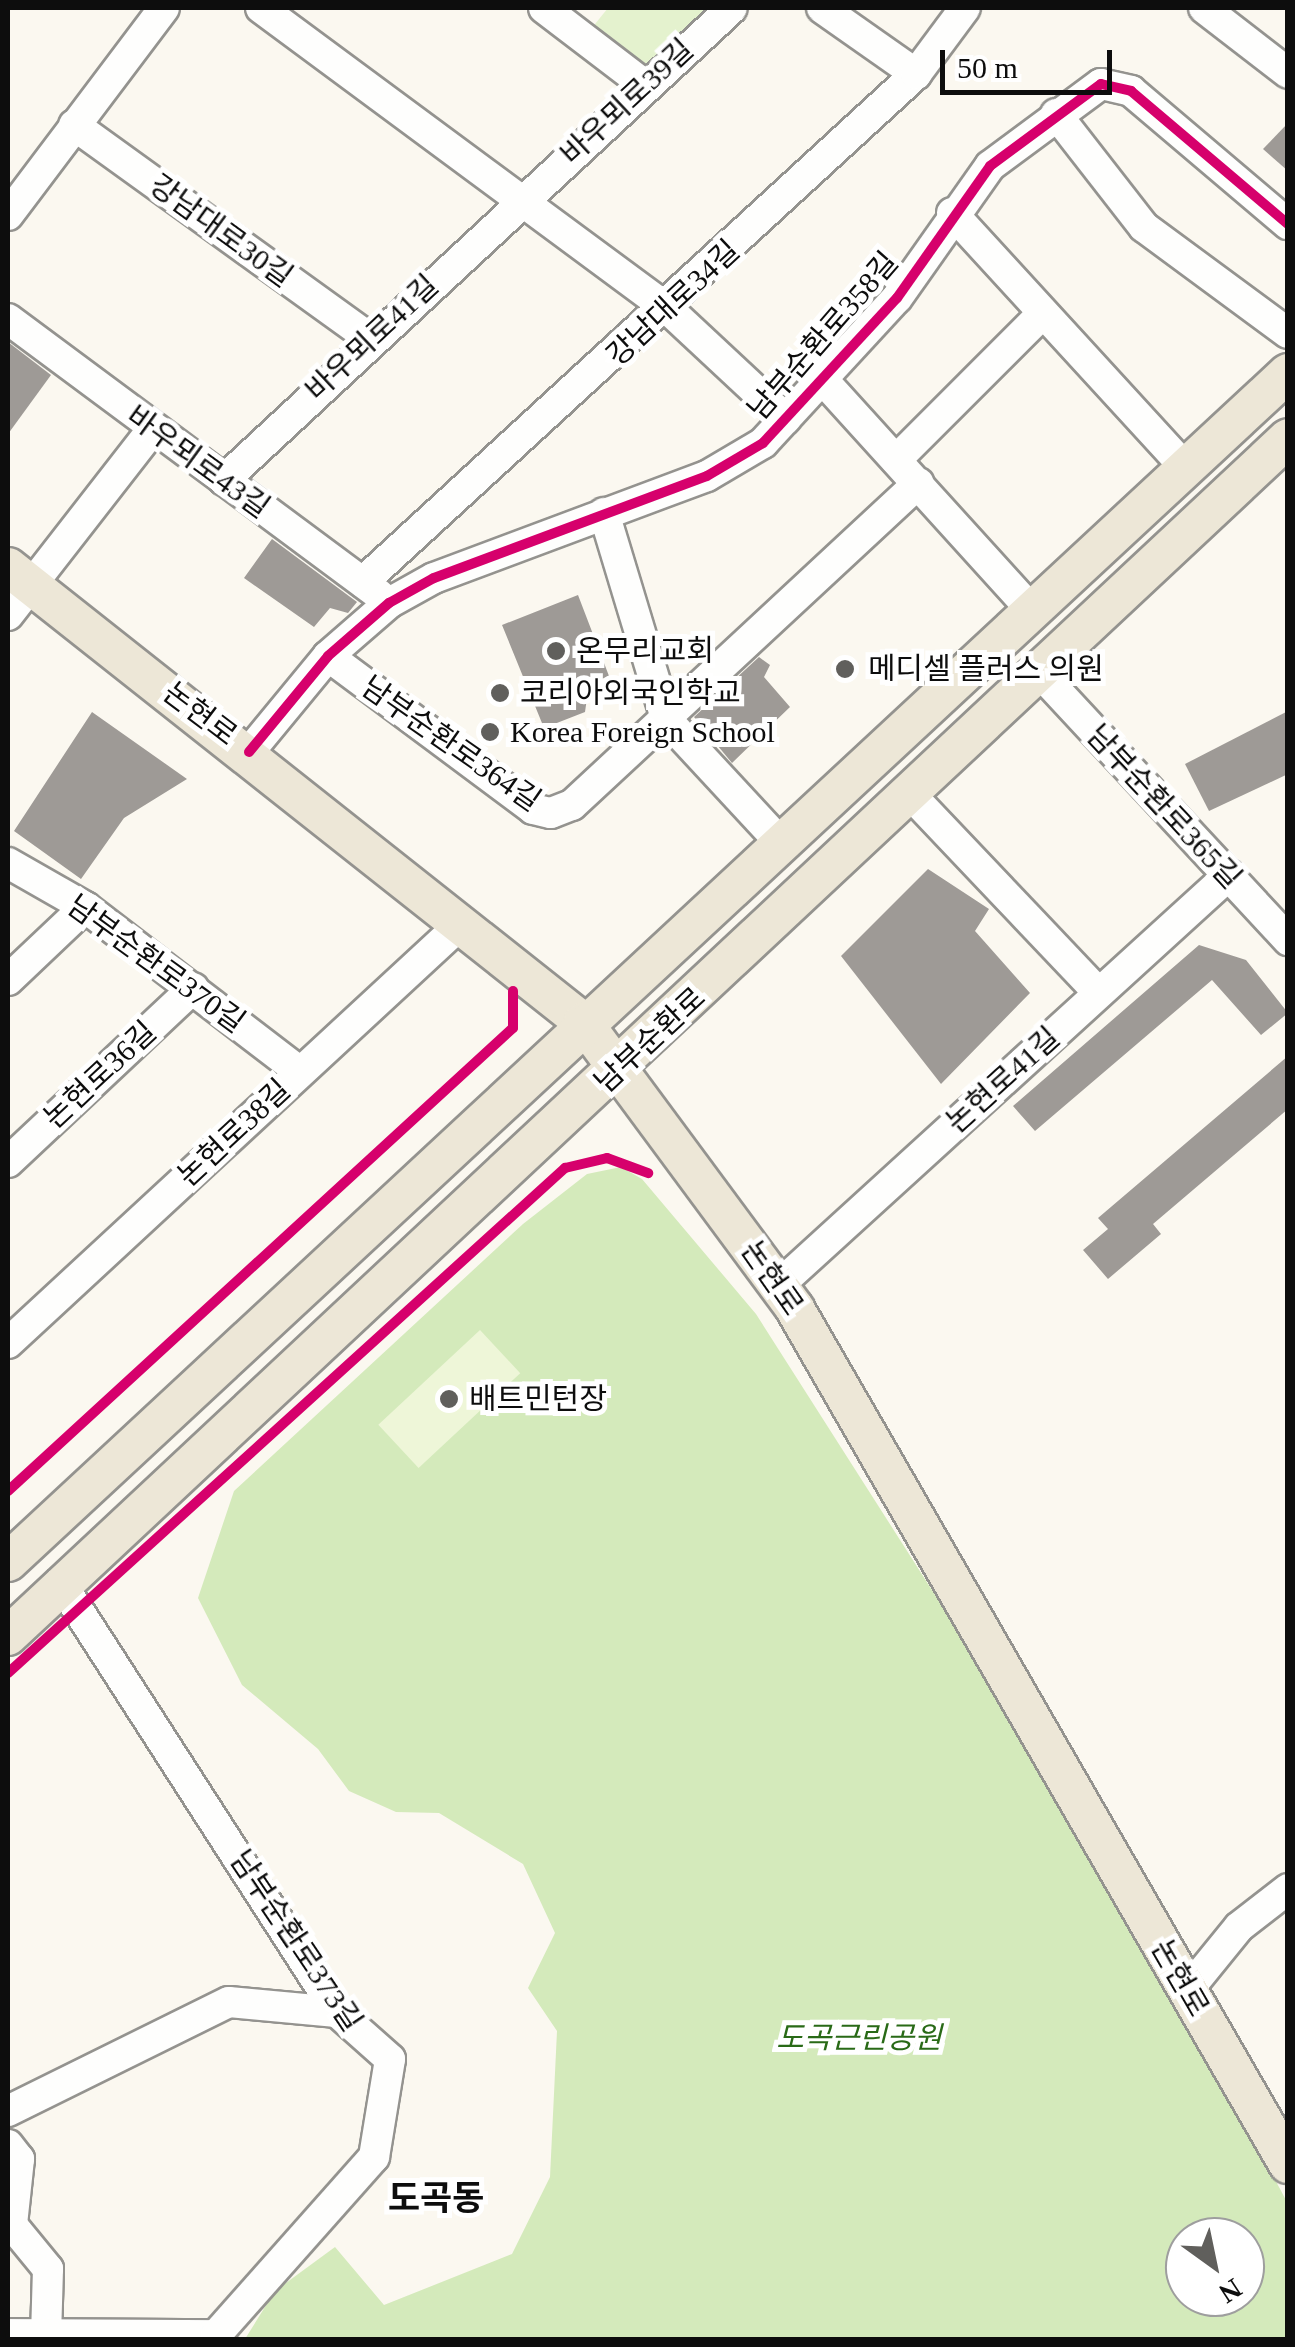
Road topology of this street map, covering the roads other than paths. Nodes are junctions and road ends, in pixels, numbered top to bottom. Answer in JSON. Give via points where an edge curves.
{"nodes":[{"id":1,"x":164,"y":8,"type":"edge"},
{"id":2,"x":260,"y":8,"type":"edge"},
{"id":3,"x":544,"y":8,"type":"edge"},
{"id":4,"x":732,"y":8,"type":"edge"},
{"id":5,"x":822,"y":8,"type":"edge"},
{"id":6,"x":965,"y":8,"type":"edge"},
{"id":7,"x":1219,"y":12,"type":"edge"},
{"id":8,"x":1288,"y":73,"type":"edge"},
{"id":9,"x":916,"y":74,"type":"junction"},
{"id":10,"x":642,"y":83,"type":"junction"},
{"id":11,"x":1056,"y":114,"type":"junction"},
{"id":12,"x":74,"y":125,"type":"junction"},
{"id":13,"x":524,"y":199,"type":"junction"},
{"id":14,"x":952,"y":213,"type":"junction"},
{"id":15,"x":8,"y":215,"type":"edge"},
{"id":16,"x":1288,"y":224,"type":"edge"},
{"id":17,"x":668,"y":309,"type":"junction"},
{"id":18,"x":1042,"y":314,"type":"junction"},
{"id":19,"x":8,"y":320,"type":"edge"},
{"id":20,"x":1288,"y":332,"type":"edge"},
{"id":21,"x":369,"y":338,"type":"junction"},
{"id":22,"x":1288,"y":373,"type":"edge"},
{"id":23,"x":823,"y":380,"type":"junction"},
{"id":24,"x":786,"y":420,"type":"junction"},
{"id":25,"x":152,"y":429,"type":"junction"},
{"id":26,"x":1288,"y":438,"type":"edge"},
{"id":27,"x":896,"y":460,"type":"junction"},
{"id":28,"x":1184,"y":466,"type":"junction"},
{"id":29,"x":224,"y":480,"type":"junction"},
{"id":30,"x":918,"y":483,"type":"junction"},
{"id":31,"x":604,"y":512,"type":"junction"},
{"id":32,"x":18,"y":576,"type":"edge"},
{"id":33,"x":363,"y":582,"type":"junction"},
{"id":34,"x":389,"y":604,"type":"junction"},
{"id":35,"x":1030,"y":608,"type":"junction"},
{"id":36,"x":8,"y":615,"type":"edge"},
{"id":37,"x":328,"y":656,"type":"junction"},
{"id":38,"x":1042,"y":675,"type":"junction"},
{"id":39,"x":666,"y":718,"type":"junction"},
{"id":40,"x":249,"y":752,"type":"junction"},
{"id":41,"x":910,"y":794,"type":"junction"},
{"id":42,"x":779,"y":841,"type":"junction"},
{"id":43,"x":8,"y":863,"type":"edge"},
{"id":44,"x":1229,"y":875,"type":"junction"},
{"id":45,"x":85,"y":908,"type":"junction"},
{"id":46,"x":461,"y":924,"type":"junction"},
{"id":47,"x":1288,"y":940,"type":"edge"},
{"id":48,"x":8,"y":980,"type":"edge"},
{"id":49,"x":192,"y":988,"type":"junction"},
{"id":50,"x":1099,"y":993,"type":"junction"},
{"id":51,"x":584,"y":1022,"type":"junction"},
{"id":52,"x":620,"y":1070,"type":"junction"},
{"id":53,"x":300,"y":1072,"type":"junction"},
{"id":54,"x":8,"y":1162,"type":"edge"},
{"id":55,"x":778,"y":1285,"type":"junction"},
{"id":56,"x":13,"y":1327,"type":"edge"},
{"id":57,"x":8,"y":1562,"type":"edge"},
{"id":58,"x":60,"y":1582,"type":"junction"},
{"id":59,"x":8,"y":1636,"type":"edge"},
{"id":60,"x":1288,"y":1888,"type":"edge"},
{"id":61,"x":1187,"y":1991,"type":"junction"},
{"id":62,"x":337,"y":2012,"type":"junction"},
{"id":63,"x":8,"y":2111,"type":"edge"},
{"id":64,"x":8,"y":2146,"type":"edge"},
{"id":65,"x":1288,"y":2164,"type":"edge"},
{"id":66,"x":8,"y":2334,"type":"edge"},
{"id":67,"x":46,"y":2336,"type":"junction"}],
"edges":[{"from":1,"to":12,"type":"street"},
{"from":2,"to":13,"type":"street"},
{"from":3,"to":10,"type":"street"},
{"from":4,"to":10,"type":"street","name":"바우뫼로39길"},
{"from":5,"to":9,"type":"street"},
{"from":6,"to":9,"type":"street","name":"강남대로34길"},
{"from":7,"to":8,"type":"street"},
{"from":9,"to":17,"type":"street","name":"강남대로34길"},
{"from":10,"to":13,"type":"street","name":"바우뫼로39길"},
{"from":11,"to":14,"type":"street","name":"남부순환로358길","via":[[990,166]]},
{"from":11,"to":16,"type":"street","name":"남부순환로358길","via":[[1101,84],[1130,91]]},
{"from":11,"to":20,"type":"street","via":[[1144,226]]},
{"from":12,"to":15,"type":"street"},
{"from":12,"to":21,"type":"street","name":"강남대로30길"},
{"from":13,"to":17,"type":"street"},
{"from":13,"to":21,"type":"street","name":"바우뫼로41길"},
{"from":14,"to":18,"type":"street"},
{"from":14,"to":23,"type":"street","name":"남부순환로358길","via":[[897,298]]},
{"from":17,"to":24,"type":"street"},
{"from":17,"to":33,"type":"street","name":"강남대로34길"},
{"from":18,"to":27,"type":"street"},
{"from":18,"to":28,"type":"street"},
{"from":19,"to":25,"type":"street","name":"바우뫼로43길"},
{"from":21,"to":29,"type":"street","name":"바우뫼로41길"},
{"from":22,"to":28,"type":"main road","name":"남부순환로"},
{"from":23,"to":24,"type":"street","name":"남부순환로358길"},
{"from":23,"to":27,"type":"street"},
{"from":24,"to":31,"type":"street","name":"남부순환로358길","via":[[707,476]]},
{"from":25,"to":29,"type":"street","name":"바우뫼로43길"},
{"from":25,"to":32,"type":"street"},
{"from":26,"to":38,"type":"main road","name":"남부순환로"},
{"from":27,"to":30,"type":"street"},
{"from":28,"to":35,"type":"main road","name":"남부순환로"},
{"from":29,"to":33,"type":"street","name":"바우뫼로43길"},
{"from":30,"to":35,"type":"street"},
{"from":30,"to":39,"type":"street","name":"남부순환로364길"},
{"from":31,"to":34,"type":"street","name":"남부순환로358길"},
{"from":31,"to":39,"type":"street"},
{"from":32,"to":36,"type":"street"},
{"from":32,"to":40,"type":"main road","name":"논현로"},
{"from":33,"to":34,"type":"street","name":"바우뫼로43길"},
{"from":34,"to":37,"type":"street","name":"남부순환로358길"},
{"from":35,"to":42,"type":"main road","name":"남부순환로"},
{"from":37,"to":39,"type":"street","name":"남부순환로364길","via":[[533,809],[552,813],[572,805]]},
{"from":37,"to":40,"type":"street","name":"남부순환로358길"},
{"from":38,"to":41,"type":"main road","name":"남부순환로"},
{"from":38,"to":44,"type":"street","name":"남부순환로365길"},
{"from":39,"to":42,"type":"street"},
{"from":40,"to":46,"type":"main road","name":"논현로"},
{"from":41,"to":50,"type":"street"},
{"from":41,"to":52,"type":"main road","name":"남부순환로"},
{"from":42,"to":51,"type":"main road","name":"남부순환로"},
{"from":43,"to":45,"type":"street","name":"남부순환로370길"},
{"from":44,"to":47,"type":"street","name":"남부순환로365길"},
{"from":44,"to":50,"type":"street","name":"논현로41길"},
{"from":45,"to":48,"type":"street"},
{"from":45,"to":49,"type":"street","name":"남부순환로370길"},
{"from":46,"to":51,"type":"main road","name":"논현로"},
{"from":46,"to":53,"type":"street","name":"논현로38길"},
{"from":49,"to":53,"type":"street","name":"남부순환로370길"},
{"from":49,"to":54,"type":"street","name":"논현로36길"},
{"from":50,"to":55,"type":"street","name":"논현로41길"},
{"from":51,"to":52,"type":"main road","name":"논현로"},
{"from":51,"to":57,"type":"main road","name":"남부순환로"},
{"from":52,"to":55,"type":"main road","name":"논현로"},
{"from":52,"to":58,"type":"main road","name":"남부순환로"},
{"from":53,"to":56,"type":"street","name":"논현로38길"},
{"from":55,"to":61,"type":"main road","name":"논현로"},
{"from":58,"to":59,"type":"main road","name":"남부순환로"},
{"from":58,"to":62,"type":"street","name":"남부순환로373길"},
{"from":60,"to":61,"type":"street","via":[[1240,1928]]},
{"from":61,"to":65,"type":"main road","name":"논현로"},
{"from":62,"to":63,"type":"street","via":[[229,2002]]},
{"from":62,"to":67,"type":"street","name":"남부순환로373길","via":[[390,2060],[374,2158],[216,2334]]},
{"from":64,"to":67,"type":"street","via":[[19,2159],[12,2224],[48,2270]]},
{"from":66,"to":67,"type":"street"}]}
